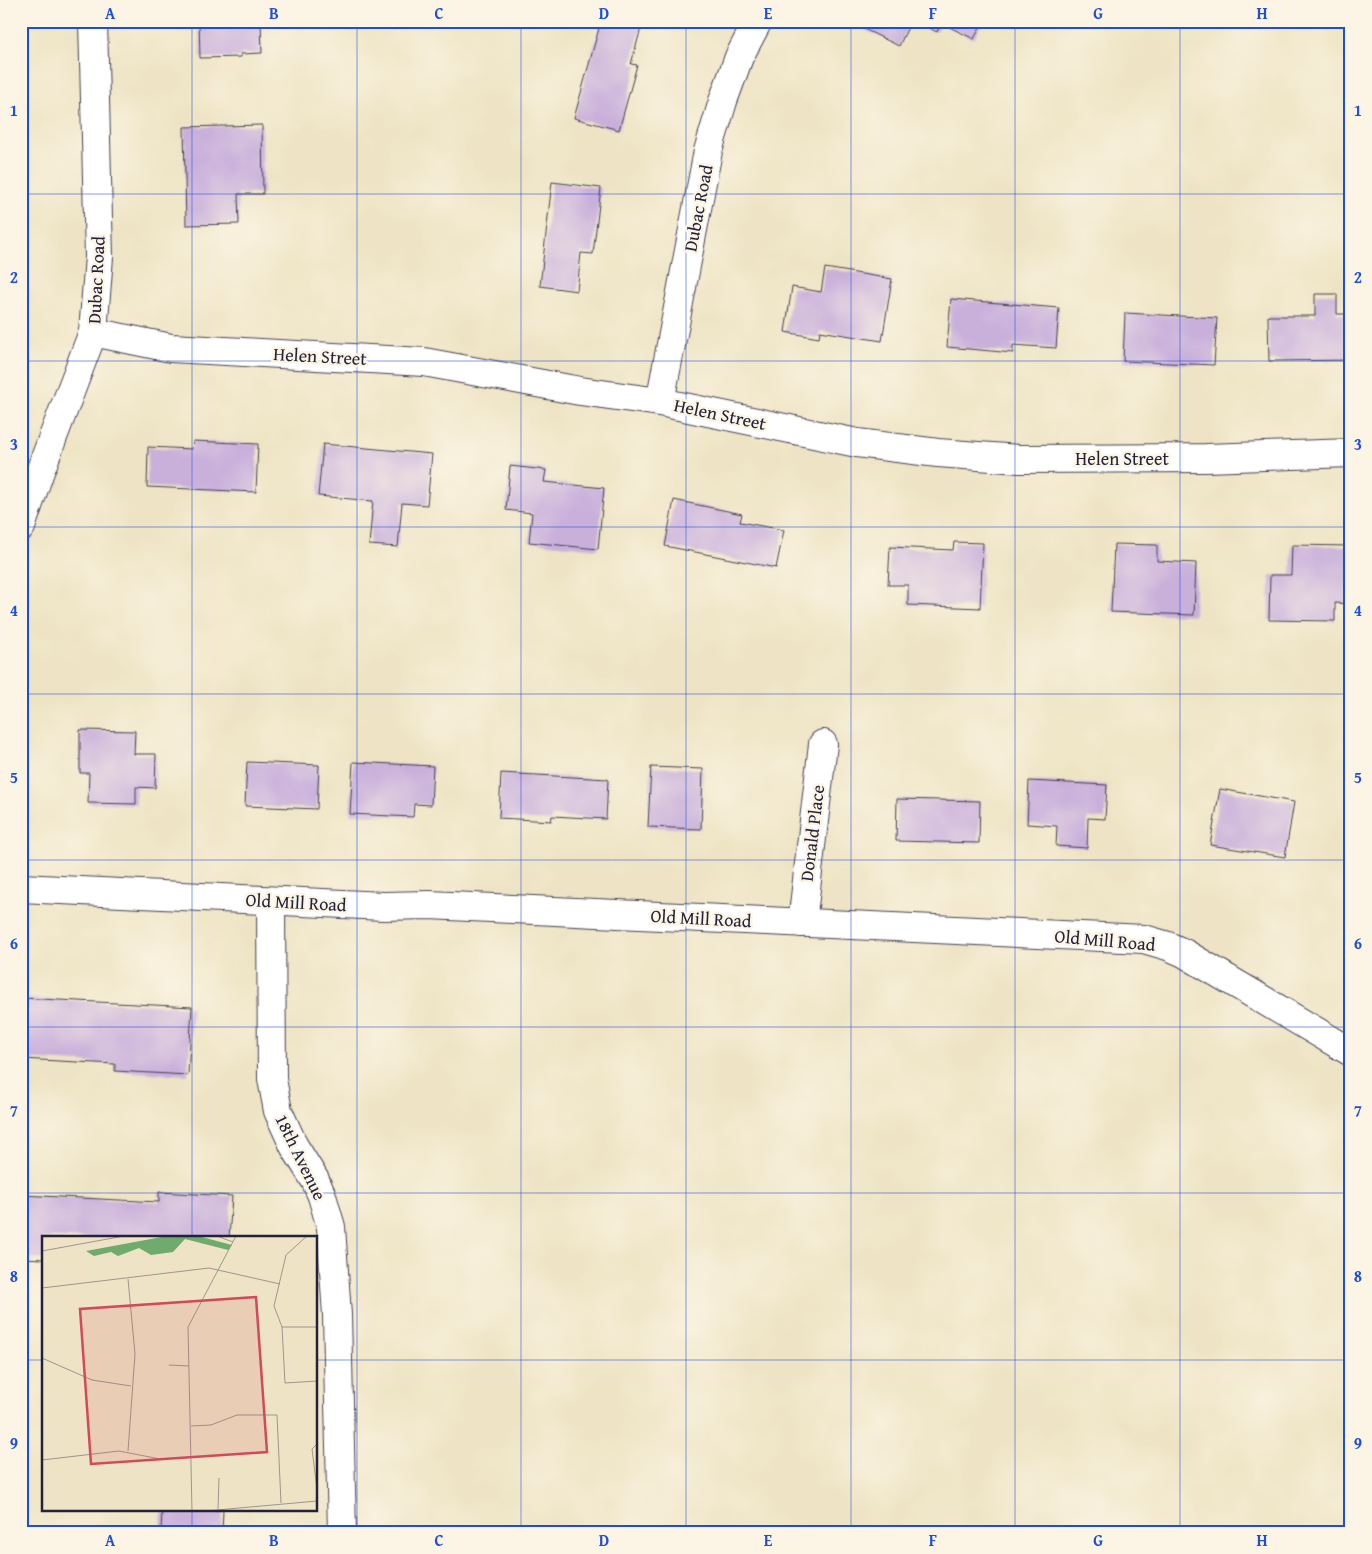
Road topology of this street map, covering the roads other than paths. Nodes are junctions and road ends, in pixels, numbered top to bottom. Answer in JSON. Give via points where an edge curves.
{"nodes":[{"id":1,"x":93,"y":21,"type":"edge"},
{"id":2,"x":758,"y":21,"type":"edge"},
{"id":3,"x":93,"y":332,"type":"junction"},
{"id":4,"x":660,"y":402,"type":"junction"},
{"id":5,"x":1351,"y":453,"type":"edge"},
{"id":6,"x":21,"y":527,"type":"edge"},
{"id":7,"x":823,"y":744,"type":"dead end"},
{"id":8,"x":21,"y":888,"type":"edge"},
{"id":9,"x":271,"y":901,"type":"junction"},
{"id":10,"x":802,"y":923,"type":"junction"},
{"id":11,"x":1351,"y":1052,"type":"edge"},
{"id":12,"x":342,"y":1533,"type":"edge"}],
"edges":[{"from":1,"to":3,"type":"street","name":"Dubac Road","via":[[99,257]]},
{"from":2,"to":4,"type":"street","name":"Dubac Road","via":[[739,57],[708,152]]},
{"from":3,"to":4,"type":"street","name":"Helen Street","via":[[172,348],[424,362],[580,391]]},
{"from":3,"to":6,"type":"street","name":"Dubac Road"},
{"from":4,"to":5,"type":"street","name":"Helen Street","via":[[857,443],[938,453],[1020,458],[1206,458]]},
{"from":7,"to":10,"type":"street","name":"Donald Place"},
{"from":8,"to":9,"type":"street","name":"Old Mill Road"},
{"from":9,"to":10,"type":"street","name":"Old Mill Road","via":[[383,906],[429,904]]},
{"from":9,"to":12,"type":"street","name":"18th Avenue","via":[[272,1078],[278,1111],[315,1180],[331,1227],[337,1315]]},
{"from":10,"to":11,"type":"street","name":"Old Mill Road","via":[[1144,939],[1184,953]]}]}
